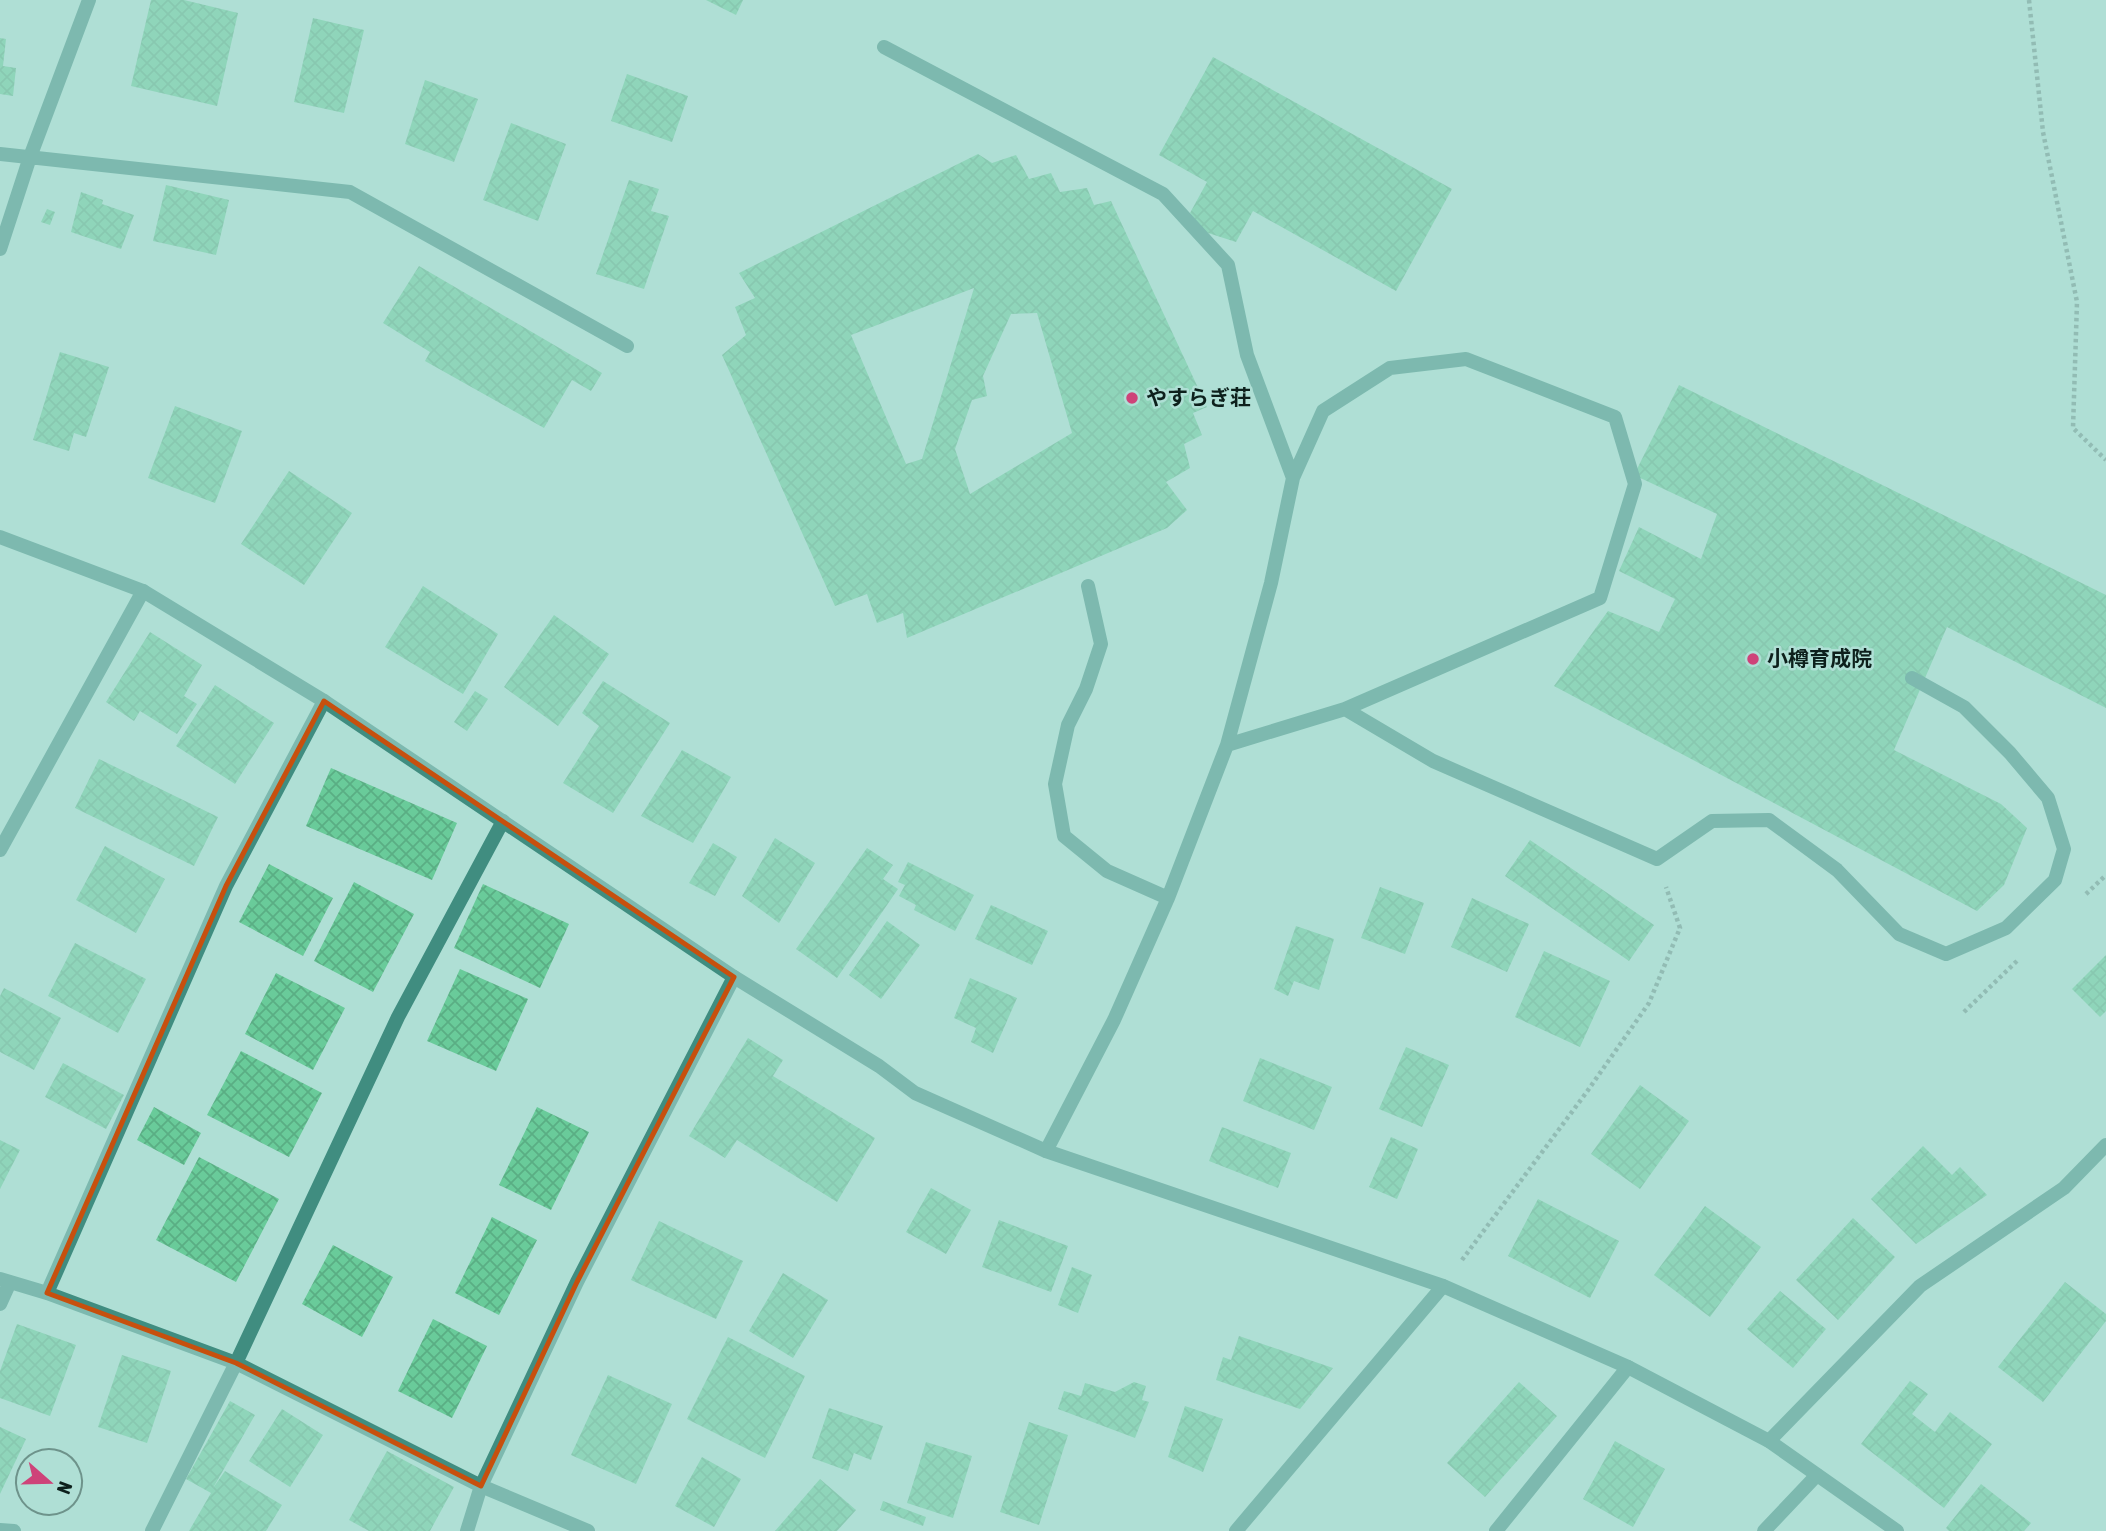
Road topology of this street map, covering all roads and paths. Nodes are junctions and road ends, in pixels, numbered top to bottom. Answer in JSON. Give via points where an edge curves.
{"nodes":[{"id":1,"x":89,"y":0,"type":"edge"},
{"id":2,"x":2029,"y":0,"type":"edge"},
{"id":3,"x":884,"y":47,"type":"dead end"},
{"id":4,"x":0,"y":154,"type":"edge"},
{"id":5,"x":30,"y":158,"type":"junction"},
{"id":6,"x":0,"y":249,"type":"edge"},
{"id":7,"x":626,"y":346,"type":"dead end"},
{"id":8,"x":2106,"y":460,"type":"edge"},
{"id":9,"x":1293,"y":478,"type":"junction"},
{"id":10,"x":0,"y":537,"type":"edge"},
{"id":11,"x":1088,"y":586,"type":"dead end"},
{"id":12,"x":143,"y":591,"type":"junction"},
{"id":13,"x":1912,"y":678,"type":"dead end"},
{"id":14,"x":324,"y":701,"type":"junction"},
{"id":15,"x":1345,"y":709,"type":"junction"},
{"id":16,"x":1227,"y":745,"type":"junction"},
{"id":17,"x":503,"y":821,"type":"junction"},
{"id":18,"x":0,"y":850,"type":"edge"},
{"id":19,"x":1657,"y":859,"type":"junction"},
{"id":20,"x":1168,"y":898,"type":"junction"},
{"id":21,"x":734,"y":977,"type":"junction"},
{"id":22,"x":2106,"y":1145,"type":"edge"},
{"id":23,"x":1046,"y":1151,"type":"junction"},
{"id":24,"x":5,"y":1281,"type":"edge"},
{"id":25,"x":1443,"y":1286,"type":"junction"},
{"id":26,"x":47,"y":1293,"type":"junction"},
{"id":27,"x":0,"y":1304,"type":"edge"},
{"id":28,"x":236,"y":1363,"type":"junction"},
{"id":29,"x":1628,"y":1367,"type":"junction"},
{"id":30,"x":1769,"y":1441,"type":"junction"},
{"id":31,"x":1817,"y":1475,"type":"junction"},
{"id":32,"x":481,"y":1486,"type":"junction"},
{"id":33,"x":0,"y":1530,"type":"edge"},
{"id":34,"x":14,"y":1531,"type":"edge"},
{"id":35,"x":152,"y":1531,"type":"edge"},
{"id":36,"x":467,"y":1531,"type":"edge"},
{"id":37,"x":588,"y":1531,"type":"edge"},
{"id":38,"x":1236,"y":1531,"type":"edge"},
{"id":39,"x":1496,"y":1531,"type":"edge"},
{"id":40,"x":1764,"y":1531,"type":"edge"},
{"id":41,"x":1897,"y":1531,"type":"edge"}],
"edges":[{"from":1,"to":5,"type":"street"},
{"from":2,"to":8,"type":"path","via":[[2043,132],[2077,302],[2073,428]]},
{"from":3,"to":9,"type":"street","via":[[1163,194],[1228,265],[1247,355]]},
{"from":4,"to":5,"type":"street"},
{"from":5,"to":6,"type":"street"},
{"from":5,"to":7,"type":"street","via":[[350,192]]},
{"from":9,"to":15,"type":"street","via":[[1323,411],[1390,368],[1466,359],[1615,417],[1635,484],[1601,598]]},
{"from":9,"to":16,"type":"street","via":[[1271,583]]},
{"from":10,"to":12,"type":"street"},
{"from":11,"to":20,"type":"street","via":[[1101,643],[1068,725],[1055,784],[1064,836],[1107,871]]},
{"from":12,"to":14,"type":"street"},
{"from":12,"to":18,"type":"street"},
{"from":13,"to":19,"type":"street","via":[[1964,707],[2048,798],[2064,849],[2055,880],[2006,928],[1946,954],[1899,934],[1837,870],[1769,820],[1712,821]]},
{"from":14,"to":17,"type":"street"},
{"from":14,"to":26,"type":"street","via":[[226,886]]},
{"from":15,"to":16,"type":"street"},
{"from":15,"to":19,"type":"street","via":[[1433,761]]},
{"from":16,"to":20,"type":"street"},
{"from":17,"to":21,"type":"street"},
{"from":17,"to":28,"type":"street","via":[[398,1017]]},
{"from":19,"to":25,"type":"path","via":[[1680,928],[1649,1003]]},
{"from":20,"to":23,"type":"street","via":[[1114,1020]]},
{"from":21,"to":23,"type":"street","via":[[915,1093]]},
{"from":21,"to":32,"type":"street","via":[[577,1282]]},
{"from":22,"to":30,"type":"street","via":[[2064,1188],[1920,1286]]},
{"from":23,"to":25,"type":"street"},
{"from":24,"to":26,"type":"street"},
{"from":24,"to":27,"type":"street"},
{"from":25,"to":29,"type":"street"},
{"from":25,"to":38,"type":"street"},
{"from":26,"to":28,"type":"street"},
{"from":28,"to":32,"type":"street"},
{"from":28,"to":35,"type":"street"},
{"from":29,"to":30,"type":"street"},
{"from":29,"to":39,"type":"street"},
{"from":30,"to":31,"type":"street"},
{"from":31,"to":40,"type":"street"},
{"from":31,"to":41,"type":"street"},
{"from":32,"to":36,"type":"street"},
{"from":32,"to":37,"type":"street"},
{"from":33,"to":34,"type":"street"}]}
